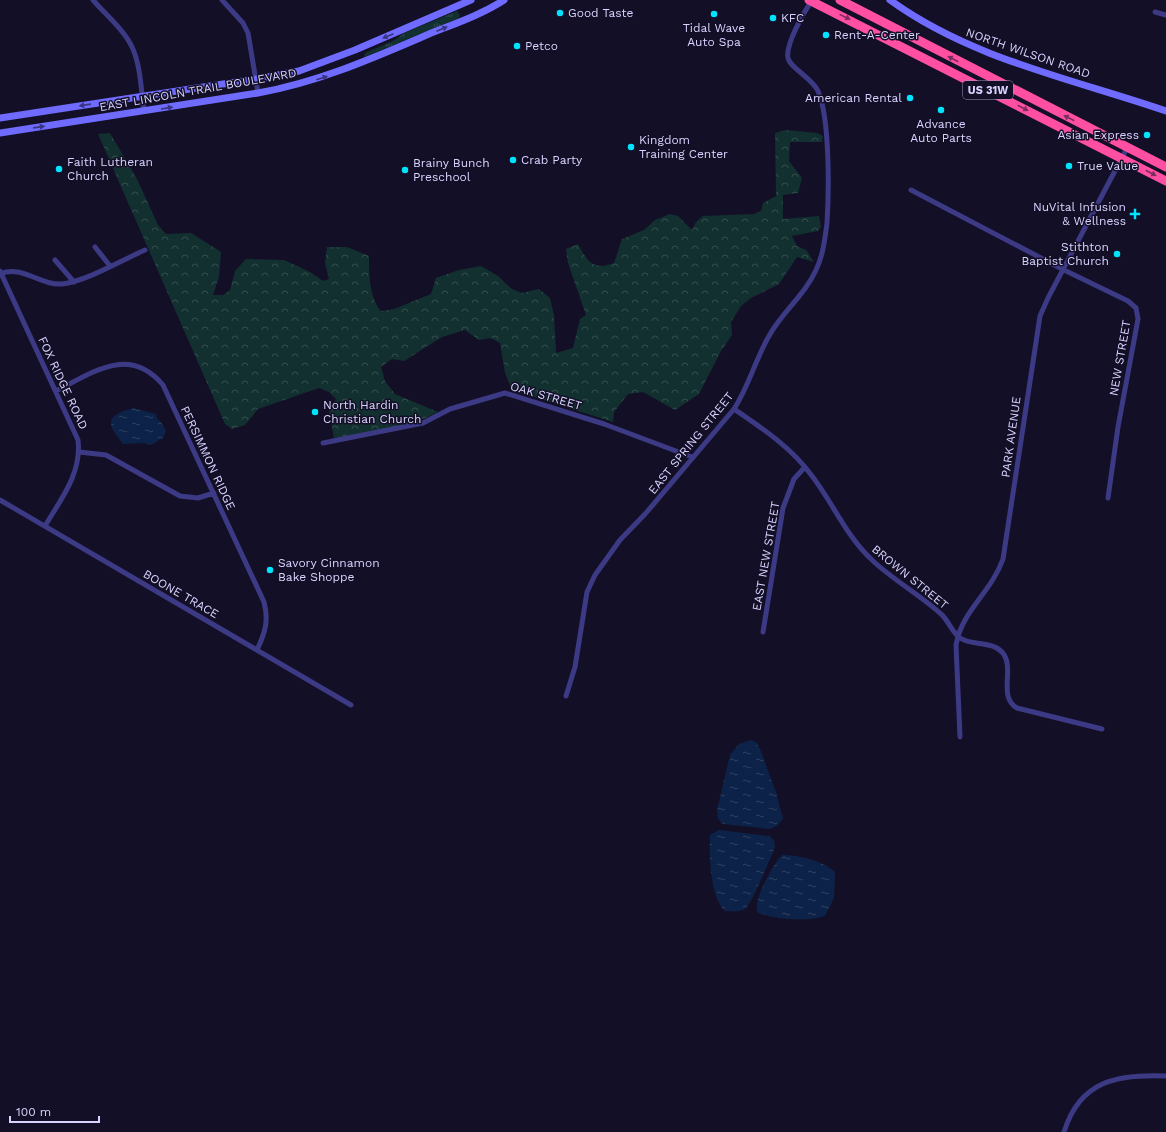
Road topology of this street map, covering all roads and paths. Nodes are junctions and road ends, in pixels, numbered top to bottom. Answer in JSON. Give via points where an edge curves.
{"nodes":[{"id":1,"x":93,"y":0,"type":"edge"},
{"id":2,"x":222,"y":0,"type":"edge"},
{"id":3,"x":471,"y":0,"type":"edge"},
{"id":4,"x":504,"y":0,"type":"edge"},
{"id":5,"x":811,"y":0,"type":"edge"},
{"id":6,"x":840,"y":0,"type":"edge"},
{"id":7,"x":890,"y":0,"type":"edge"},
{"id":8,"x":1155,"y":12,"type":"dead end"},
{"id":9,"x":1166,"y":15,"type":"edge"},
{"id":10,"x":256,"y":79,"type":"junction"},
{"id":11,"x":258,"y":93,"type":"junction"},
{"id":12,"x":142,"y":97,"type":"junction"},
{"id":13,"x":144,"y":111,"type":"junction"},
{"id":14,"x":1166,"y":111,"type":"edge"},
{"id":15,"x":0,"y":118,"type":"edge"},
{"id":16,"x":0,"y":133,"type":"edge"},
{"id":17,"x":1127,"y":148,"type":"junction"},
{"id":18,"x":1123,"y":159,"type":"junction"},
{"id":19,"x":1166,"y":168,"type":"edge"},
{"id":20,"x":1166,"y":181,"type":"edge"},
{"id":21,"x":911,"y":190,"type":"dead end"},
{"id":22,"x":95,"y":247,"type":"dead end"},
{"id":23,"x":145,"y":250,"type":"dead end"},
{"id":24,"x":55,"y":260,"type":"dead end"},
{"id":25,"x":110,"y":266,"type":"junction"},
{"id":26,"x":1064,"y":270,"type":"junction"},
{"id":27,"x":0,"y":273,"type":"edge"},
{"id":28,"x":74,"y":282,"type":"junction"},
{"id":29,"x":56,"y":391,"type":"junction"},
{"id":30,"x":734,"y":409,"type":"junction"},
{"id":31,"x":323,"y":443,"type":"dead end"},
{"id":32,"x":79,"y":452,"type":"junction"},
{"id":33,"x":692,"y":457,"type":"junction"},
{"id":34,"x":805,"y":467,"type":"junction"},
{"id":35,"x":214,"y":493,"type":"junction"},
{"id":36,"x":1108,"y":498,"type":"dead end"},
{"id":37,"x":0,"y":500,"type":"edge"},
{"id":38,"x":45,"y":526,"type":"junction"},
{"id":39,"x":763,"y":632,"type":"dead end"},
{"id":40,"x":958,"y":636,"type":"junction"},
{"id":41,"x":257,"y":650,"type":"junction"},
{"id":42,"x":566,"y":696,"type":"dead end"},
{"id":43,"x":351,"y":705,"type":"dead end"},
{"id":44,"x":1102,"y":729,"type":"dead end"},
{"id":45,"x":960,"y":737,"type":"dead end"},
{"id":46,"x":1166,"y":1076,"type":"edge"},
{"id":47,"x":1064,"y":1132,"type":"edge"}],
"edges":[{"from":1,"to":12,"type":"street","via":[[133,48]]},
{"from":2,"to":10,"type":"street","via":[[243,23],[248,33]]},
{"from":3,"to":10,"type":"street","name":"EAST LINCOLN TRAIL BOULEVARD","one_way":true,"via":[[317,65]]},
{"from":11,"to":4,"type":"street","name":"EAST LINCOLN TRAIL BOULEVARD","one_way":true,"via":[[335,74]]},
{"from":5,"to":18,"type":"highway","number":"US 31W","one_way":true},
{"from":5,"to":30,"type":"street","name":"EAST SPRING STREET","via":[[788,49],[788,57],[792,65],[813,82],[821,98],[828,176],[827,223],[823,247],[816,271],[768,337],[744,394]]},
{"from":17,"to":6,"type":"highway","number":"US 31W","one_way":true},
{"from":7,"to":14,"type":"street","name":"NORTH WILSON ROAD","via":[[930,26],[971,46]]},
{"from":8,"to":9,"type":"street"},
{"from":10,"to":11,"type":"street"},
{"from":10,"to":12,"type":"street","name":"EAST LINCOLN TRAIL BOULEVARD"},
{"from":13,"to":11,"type":"street","name":"EAST LINCOLN TRAIL BOULEVARD","one_way":true},
{"from":12,"to":13,"type":"street"},
{"from":12,"to":15,"type":"street","name":"EAST LINCOLN TRAIL BOULEVARD","one_way":true},
{"from":16,"to":13,"type":"street","name":"EAST LINCOLN TRAIL BOULEVARD","one_way":true},
{"from":17,"to":18,"type":"street","name":"PARK AVENUE"},
{"from":17,"to":19,"type":"highway","number":"US 31W"},
{"from":18,"to":20,"type":"highway","number":"US 31W","one_way":true},
{"from":18,"to":26,"type":"street","name":"PARK AVENUE"},
{"from":21,"to":26,"type":"street","name":"NEW STREET"},
{"from":22,"to":25,"type":"street"},
{"from":23,"to":25,"type":"street"},
{"from":24,"to":28,"type":"street"},
{"from":25,"to":28,"type":"street"},
{"from":26,"to":36,"type":"street","name":"NEW STREET","via":[[1128,301],[1138,312]]},
{"from":26,"to":40,"type":"street","name":"PARK AVENUE","via":[[1040,316],[1002,559],[992,582],[961,625]]},
{"from":27,"to":28,"type":"street","via":[[13,271],[52,283]]},
{"from":27,"to":29,"type":"street","name":"FOX RIDGE ROAD"},
{"from":29,"to":32,"type":"street","name":"FOX RIDGE ROAD","via":[[78,440]]},
{"from":29,"to":35,"type":"street","name":"PERSIMMON RIDGE","via":[[109,365],[134,365],[147,370],[156,377],[168,394]]},
{"from":30,"to":33,"type":"street","name":"EAST SPRING STREET"},
{"from":30,"to":34,"type":"street","name":"BROWN STREET","via":[[788,450]]},
{"from":31,"to":33,"type":"street","name":"OAK STREET","via":[[423,423],[450,409],[505,393],[604,424]]},
{"from":32,"to":35,"type":"street","via":[[106,455],[180,496],[198,498]]},
{"from":32,"to":38,"type":"street","name":"FOX RIDGE ROAD","via":[[74,476]]},
{"from":33,"to":42,"type":"street","name":"EAST SPRING STREET","via":[[620,540],[595,575],[587,592],[575,667]]},
{"from":34,"to":39,"type":"street","name":"EAST NEW STREET","via":[[791,484],[783,508]]},
{"from":34,"to":40,"type":"street","name":"BROWN STREET","via":[[860,548],[886,572],[942,615]]},
{"from":35,"to":41,"type":"street","name":"PERSIMMON RIDGE","via":[[264,602],[267,613],[265,633]]},
{"from":37,"to":38,"type":"street","name":"BOONE TRACE"},
{"from":38,"to":41,"type":"street","name":"BOONE TRACE"},
{"from":40,"to":44,"type":"street","via":[[1002,652],[1007,664],[1008,694],[1012,706]]},
{"from":40,"to":45,"type":"street","name":"PARK AVENUE","via":[[956,645]]},
{"from":41,"to":43,"type":"street","name":"BOONE TRACE"},
{"from":46,"to":47,"type":"street","via":[[1126,1076],[1096,1087],[1083,1096],[1074,1108]]}]}
